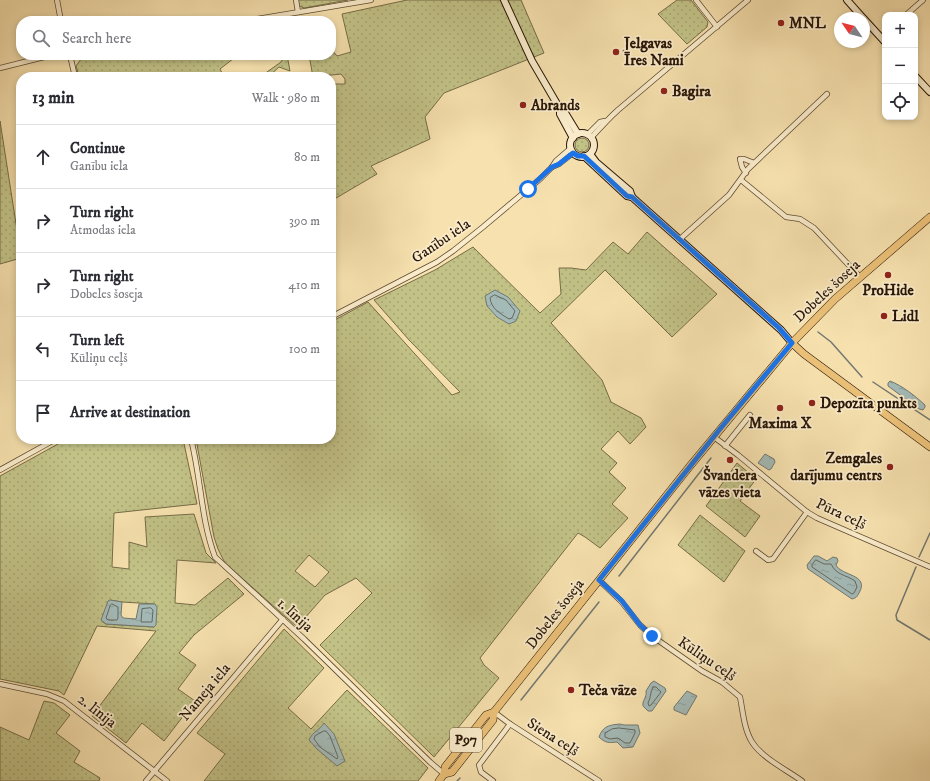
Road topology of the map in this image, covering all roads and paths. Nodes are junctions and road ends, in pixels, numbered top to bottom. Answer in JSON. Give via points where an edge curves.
{"nodes":[{"id":1,"x":57,"y":0,"type":"edge"},
{"id":2,"x":296,"y":0,"type":"edge"},
{"id":3,"x":371,"y":0,"type":"edge"},
{"id":4,"x":504,"y":0,"type":"edge"},
{"id":5,"x":696,"y":0,"type":"edge"},
{"id":6,"x":748,"y":0,"type":"edge"},
{"id":7,"x":847,"y":0,"type":"edge"},
{"id":8,"x":923,"y":0,"type":"edge"},
{"id":9,"x":298,"y":12,"type":"junction"},
{"id":10,"x":858,"y":12,"type":"edge"},
{"id":11,"x":909,"y":12,"type":"edge"},
{"id":12,"x":61,"y":16,"type":"edge"},
{"id":13,"x":275,"y":16,"type":"edge"},
{"id":14,"x":870,"y":24,"type":"edge"},
{"id":15,"x":717,"y":27,"type":"junction"},
{"id":16,"x":882,"y":36,"type":"edge"},
{"id":17,"x":32,"y":60,"type":"edge"},
{"id":18,"x":71,"y":60,"type":"edge"},
{"id":19,"x":0,"y":68,"type":"edge"},
{"id":20,"x":74,"y":72,"type":"edge"},
{"id":21,"x":918,"y":79,"type":"edge"},
{"id":22,"x":930,"y":92,"type":"edge"},
{"id":23,"x":827,"y":94,"type":"dead end"},
{"id":24,"x":575,"y":136,"type":"junction"},
{"id":25,"x":589,"y":136,"type":"junction"},
{"id":26,"x":572,"y":151,"type":"junction"},
{"id":27,"x":587,"y":155,"type":"junction"},
{"id":28,"x":754,"y":163,"type":"junction"},
{"id":29,"x":746,"y":173,"type":"junction"},
{"id":30,"x":741,"y":180,"type":"junction"},
{"id":31,"x":930,"y":217,"type":"edge"},
{"id":32,"x":679,"y":240,"type":"junction"},
{"id":33,"x":860,"y":277,"type":"junction"},
{"id":34,"x":336,"y":314,"type":"edge"},
{"id":35,"x":792,"y":343,"type":"junction"},
{"id":36,"x":750,"y":415,"type":"dead end"},
{"id":37,"x":714,"y":437,"type":"junction"},
{"id":38,"x":47,"y":444,"type":"edge"},
{"id":39,"x":192,"y":444,"type":"edge"},
{"id":40,"x":724,"y":446,"type":"junction"},
{"id":41,"x":930,"y":447,"type":"edge"},
{"id":42,"x":0,"y":470,"type":"edge"},
{"id":43,"x":807,"y":512,"type":"junction"},
{"id":44,"x":756,"y":551,"type":"dead end"},
{"id":45,"x":930,"y":567,"type":"edge"},
{"id":46,"x":599,"y":580,"type":"junction"},
{"id":47,"x":283,"y":620,"type":"junction"},
{"id":48,"x":0,"y":684,"type":"edge"},
{"id":49,"x":494,"y":712,"type":"junction"},
{"id":50,"x":510,"y":724,"type":"junction"},
{"id":51,"x":154,"y":771,"type":"junction"},
{"id":52,"x":444,"y":774,"type":"junction"},
{"id":53,"x":146,"y":781,"type":"edge"},
{"id":54,"x":167,"y":781,"type":"edge"},
{"id":55,"x":439,"y":781,"type":"edge"},
{"id":56,"x":493,"y":781,"type":"edge"},
{"id":57,"x":600,"y":781,"type":"edge"},
{"id":58,"x":802,"y":781,"type":"edge"}],
"edges":[{"from":1,"to":12,"type":"street"},
{"from":2,"to":9,"type":"street"},
{"from":3,"to":9,"type":"street"},
{"from":4,"to":24,"type":"main road","via":[[532,61],[560,109],[560,114]]},
{"from":5,"to":15,"type":"street"},
{"from":6,"to":15,"type":"street"},
{"from":7,"to":10,"type":"main road"},
{"from":8,"to":11,"type":"street"},
{"from":9,"to":13,"type":"street"},
{"from":14,"to":16,"type":"main road"},
{"from":15,"to":25,"type":"street"},
{"from":17,"to":19,"type":"street"},
{"from":18,"to":20,"type":"street"},
{"from":21,"to":22,"type":"main road"},
{"from":23,"to":28,"type":"street"},
{"from":24,"to":25,"type":"main road"},
{"from":24,"to":26,"type":"main road","via":[[571,143]]},
{"from":25,"to":27,"type":"main road","via":[[593,141],[593,148]]},
{"from":26,"to":27,"type":"main road","via":[[578,156]]},
{"from":26,"to":34,"type":"street","name":"Ganību iela","via":[[556,161],[483,227],[445,257]]},
{"from":27,"to":32,"type":"main road","via":[[627,196],[632,197]]},
{"from":28,"to":29,"type":"street"},
{"from":28,"to":29,"type":"street","via":[[740,159]]},
{"from":29,"to":30,"type":"street"},
{"from":30,"to":32,"type":"street","via":[[729,195]]},
{"from":30,"to":33,"type":"street","via":[[786,217],[800,219],[814,228]]},
{"from":31,"to":33,"type":"main road","name":"Dobeles šoseja","number":"P97"},
{"from":32,"to":35,"type":"main road","via":[[781,330]]},
{"from":33,"to":35,"type":"main road","name":"Dobeles šoseja","number":"P97"},
{"from":35,"to":37,"type":"main road","name":"Dobeles šoseja","number":"P97"},
{"from":35,"to":41,"type":"main road"},
{"from":36,"to":40,"type":"street"},
{"from":37,"to":40,"type":"street","name":"Pūra ceļš"},
{"from":37,"to":46,"type":"main road","name":"Dobeles šoseja","number":"P97"},
{"from":38,"to":42,"type":"street"},
{"from":39,"to":47,"type":"street","name":"1. līnija","via":[[210,544],[216,557]]},
{"from":40,"to":43,"type":"street","name":"Pūra ceļš"},
{"from":43,"to":44,"type":"street","via":[[773,559],[768,560]]},
{"from":43,"to":45,"type":"street","name":"Pūra ceļš"},
{"from":46,"to":49,"type":"main road","name":"Dobeles šoseja","number":"P97"},
{"from":46,"to":58,"type":"street","name":"Kūliņu ceļš","via":[[622,601],[652,636],[740,697],[752,742],[767,757]]},
{"from":47,"to":51,"type":"street","name":"Nameja iela"},
{"from":47,"to":52,"type":"street","name":"1. līnija"},
{"from":48,"to":51,"type":"street","name":"2. līnija","via":[[47,694],[64,701]]},
{"from":49,"to":50,"type":"street","name":"Siena ceļš"},
{"from":49,"to":52,"type":"main road","name":"Dobeles šoseja","number":"P97","via":[[486,715],[445,767]]},
{"from":50,"to":56,"type":"street","via":[[479,765],[480,772]]},
{"from":50,"to":57,"type":"street","name":"Siena ceļš"},
{"from":51,"to":53,"type":"street","name":"Nameja iela"},
{"from":51,"to":54,"type":"street","name":"2. līnija"},
{"from":52,"to":55,"type":"main road","name":"Dobeles šoseja","number":"P97"}]}
